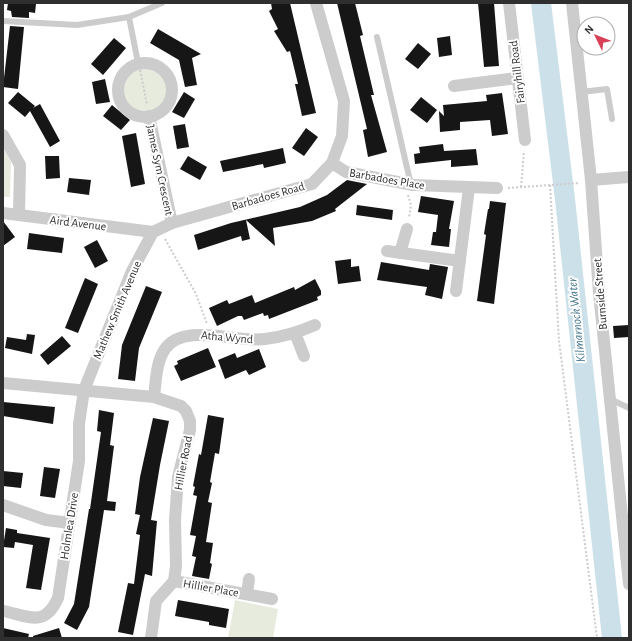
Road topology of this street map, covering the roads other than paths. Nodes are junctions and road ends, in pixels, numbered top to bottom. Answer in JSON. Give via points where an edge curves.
{"nodes":[{"id":1,"x":162,"y":3,"type":"edge"},
{"id":2,"x":316,"y":3,"type":"edge"},
{"id":3,"x":509,"y":3,"type":"edge"},
{"id":4,"x":572,"y":3,"type":"edge"},
{"id":5,"x":129,"y":17,"type":"junction"},
{"id":6,"x":3,"y":21,"type":"edge"},
{"id":7,"x":378,"y":37,"type":"dead end"},
{"id":8,"x":138,"y":63,"type":"junction"},
{"id":9,"x":517,"y":78,"type":"junction"},
{"id":10,"x":454,"y":86,"type":"dead end"},
{"id":11,"x":581,"y":92,"type":"junction"},
{"id":12,"x":149,"y":116,"type":"junction"},
{"id":13,"x":612,"y":119,"type":"dead end"},
{"id":14,"x":3,"y":135,"type":"edge"},
{"id":15,"x":525,"y":140,"type":"road end"},
{"id":16,"x":332,"y":163,"type":"junction"},
{"id":17,"x":629,"y":177,"type":"edge"},
{"id":18,"x":587,"y":182,"type":"junction"},
{"id":19,"x":412,"y":185,"type":"junction"},
{"id":20,"x":469,"y":188,"type":"junction"},
{"id":21,"x":498,"y":188,"type":"road end"},
{"id":22,"x":3,"y":213,"type":"edge"},
{"id":23,"x":19,"y":215,"type":"junction"},
{"id":24,"x":172,"y":223,"type":"junction"},
{"id":25,"x":407,"y":229,"type":"road end"},
{"id":26,"x":156,"y":231,"type":"junction"},
{"id":27,"x":387,"y":251,"type":"dead end"},
{"id":28,"x":400,"y":253,"type":"junction"},
{"id":29,"x":460,"y":261,"type":"junction"},
{"id":30,"x":456,"y":291,"type":"dead end"},
{"id":31,"x":315,"y":325,"type":"dead end"},
{"id":32,"x":295,"y":333,"type":"junction"},
{"id":33,"x":304,"y":356,"type":"dead end"},
{"id":34,"x":3,"y":382,"type":"edge"},
{"id":35,"x":84,"y":390,"type":"junction"},
{"id":36,"x":154,"y":397,"type":"junction"},
{"id":37,"x":610,"y":400,"type":"junction"},
{"id":38,"x":629,"y":408,"type":"edge"},
{"id":39,"x":3,"y":505,"type":"edge"},
{"id":40,"x":70,"y":523,"type":"junction"},
{"id":41,"x":250,"y":579,"type":"dead end"},
{"id":42,"x":174,"y":581,"type":"junction"},
{"id":43,"x":629,"y":584,"type":"edge"},
{"id":44,"x":247,"y":594,"type":"junction"},
{"id":45,"x":272,"y":599,"type":"dead end"},
{"id":46,"x":4,"y":611,"type":"edge"},
{"id":47,"x":151,"y":638,"type":"edge"}],
"edges":[{"from":1,"to":5,"type":"lane"},
{"from":2,"to":16,"type":"street","name":"Barbadoes Road","via":[[344,101],[342,136]]},
{"from":3,"to":9,"type":"street","name":"Fairyhill Road"},
{"from":4,"to":11,"type":"street","name":"Burnside Street"},
{"from":5,"to":6,"type":"lane","via":[[76,25]]},
{"from":5,"to":8,"type":"lane"},
{"from":7,"to":19,"type":"lane"},
{"from":8,"to":12,"type":"street","name":"James Sym Crescent","via":[[127,69],[121,78],[119,98],[132,113]]},
{"from":8,"to":12,"type":"street","name":"James Sym Crescent","via":[[153,63],[163,68],[172,85],[172,97],[167,106],[158,114]]},
{"from":9,"to":10,"type":"street"},
{"from":9,"to":15,"type":"street","name":"Fairyhill Road"},
{"from":11,"to":13,"type":"lane","via":[[606,89]]},
{"from":11,"to":18,"type":"street","name":"Burnside Street"},
{"from":12,"to":24,"type":"street","name":"James Sym Crescent"},
{"from":14,"to":23,"type":"street","via":[[20,165]]},
{"from":16,"to":19,"type":"street","name":"Barbadoes Place","via":[[346,172]]},
{"from":16,"to":24,"type":"street","name":"Barbadoes Road","via":[[312,184]]},
{"from":17,"to":18,"type":"street"},
{"from":18,"to":37,"type":"street","name":"Burnside Street"},
{"from":19,"to":20,"type":"street","name":"Barbadoes Place"},
{"from":20,"to":21,"type":"street","name":"Barbadoes Place"},
{"from":20,"to":29,"type":"street"},
{"from":22,"to":23,"type":"street","name":"Aird Avenue"},
{"from":23,"to":26,"type":"street","name":"Aird Avenue"},
{"from":24,"to":26,"type":"street","name":"Barbadoes Road"},
{"from":25,"to":28,"type":"street"},
{"from":26,"to":35,"type":"street","name":"Mathew Smith Avenue","via":[[132,271]]},
{"from":27,"to":28,"type":"street"},
{"from":28,"to":29,"type":"street"},
{"from":29,"to":30,"type":"street"},
{"from":31,"to":32,"type":"street","name":"Atha Wynd"},
{"from":32,"to":33,"type":"street"},
{"from":32,"to":36,"type":"street","name":"Atha Wynd","via":[[264,340],[195,334],[178,339],[166,348],[160,358]]},
{"from":34,"to":35,"type":"street","name":"Hillier Road"},
{"from":35,"to":36,"type":"street","name":"Hillier Road"},
{"from":35,"to":40,"type":"street","name":"Holmlea Drive","via":[[79,424],[79,461]]},
{"from":36,"to":42,"type":"street","name":"Hillier Road","via":[[181,406],[190,421],[187,446],[178,478]]},
{"from":37,"to":38,"type":"lane"},
{"from":37,"to":43,"type":"street","name":"Burnside Street"},
{"from":39,"to":40,"type":"street","via":[[46,520]]},
{"from":40,"to":46,"type":"street","name":"Holmlea Drive","via":[[58,598],[53,610],[45,617],[34,618]]},
{"from":41,"to":44,"type":"street","name":"Hillier Place"},
{"from":42,"to":44,"type":"street","name":"Hillier Place"},
{"from":42,"to":47,"type":"street","via":[[156,601]]},
{"from":44,"to":45,"type":"street","name":"Hillier Place"}]}
